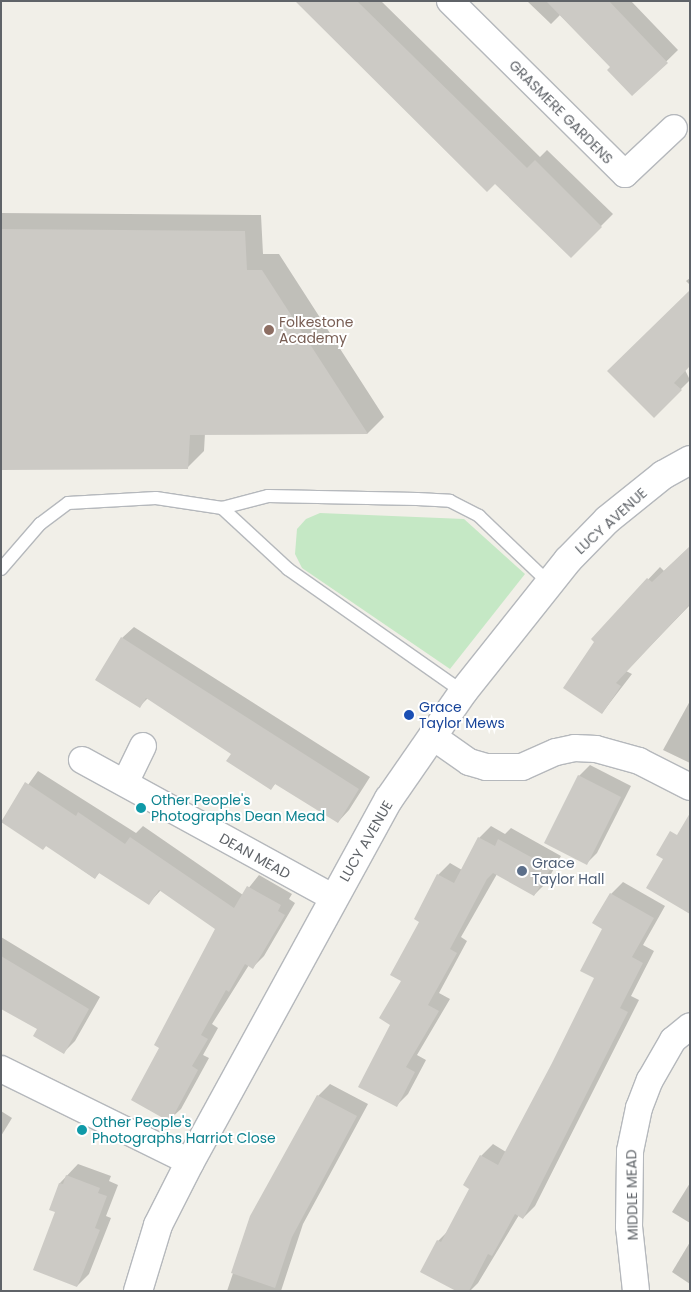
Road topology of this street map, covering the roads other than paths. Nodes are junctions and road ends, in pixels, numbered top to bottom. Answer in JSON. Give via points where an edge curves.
{"nodes":[{"id":1,"x":450,"y":1,"type":"edge"},
{"id":2,"x":674,"y":128,"type":"dead end"},
{"id":3,"x":690,"y":460,"type":"edge"},
{"id":4,"x":222,"y":508,"type":"junction"},
{"id":5,"x":1,"y":569,"type":"edge"},
{"id":6,"x":548,"y":582,"type":"junction"},
{"id":7,"x":463,"y":692,"type":"junction"},
{"id":8,"x":432,"y":736,"type":"junction"},
{"id":9,"x":142,"y":746,"type":"dead end"},
{"id":10,"x":82,"y":760,"type":"dead end"},
{"id":11,"x":124,"y":783,"type":"junction"},
{"id":12,"x":690,"y":787,"type":"edge"},
{"id":13,"x":334,"y":898,"type":"junction"},
{"id":14,"x":690,"y":1026,"type":"edge"},
{"id":15,"x":1,"y":1069,"type":"edge"},
{"id":16,"x":190,"y":1162,"type":"junction"},
{"id":17,"x":138,"y":1291,"type":"edge"},
{"id":18,"x":636,"y":1291,"type":"edge"}],
"edges":[{"from":1,"to":2,"type":"street","name":"GRASMERE GARDENS","via":[[624,174]]},
{"from":3,"to":6,"type":"street","name":"LUCY AVENUE","via":[[663,475],[607,520]]},
{"from":4,"to":5,"type":"lane","via":[[156,498],[68,503],[40,524]]},
{"from":4,"to":6,"type":"lane","via":[[268,496],[450,501],[479,516]]},
{"from":4,"to":7,"type":"lane","via":[[288,569]]},
{"from":6,"to":7,"type":"street","name":"LUCY AVENUE"},
{"from":7,"to":8,"type":"street","name":"LUCY AVENUE"},
{"from":8,"to":12,"type":"street","via":[[469,762],[486,767],[522,767],[575,748],[618,753]]},
{"from":8,"to":13,"type":"street","name":"LUCY AVENUE","via":[[389,799]]},
{"from":9,"to":11,"type":"street"},
{"from":10,"to":11,"type":"street","name":"DEAN MEAD"},
{"from":11,"to":13,"type":"street","name":"DEAN MEAD"},
{"from":13,"to":16,"type":"street","name":"LUCY AVENUE"},
{"from":14,"to":18,"type":"street","name":"MIDDLE MEAD","via":[[673,1040],[650,1080],[639,1108],[630,1151],[630,1227]]},
{"from":15,"to":16,"type":"street"},
{"from":16,"to":17,"type":"street","name":"LUCY AVENUE","via":[[158,1225]]}]}
